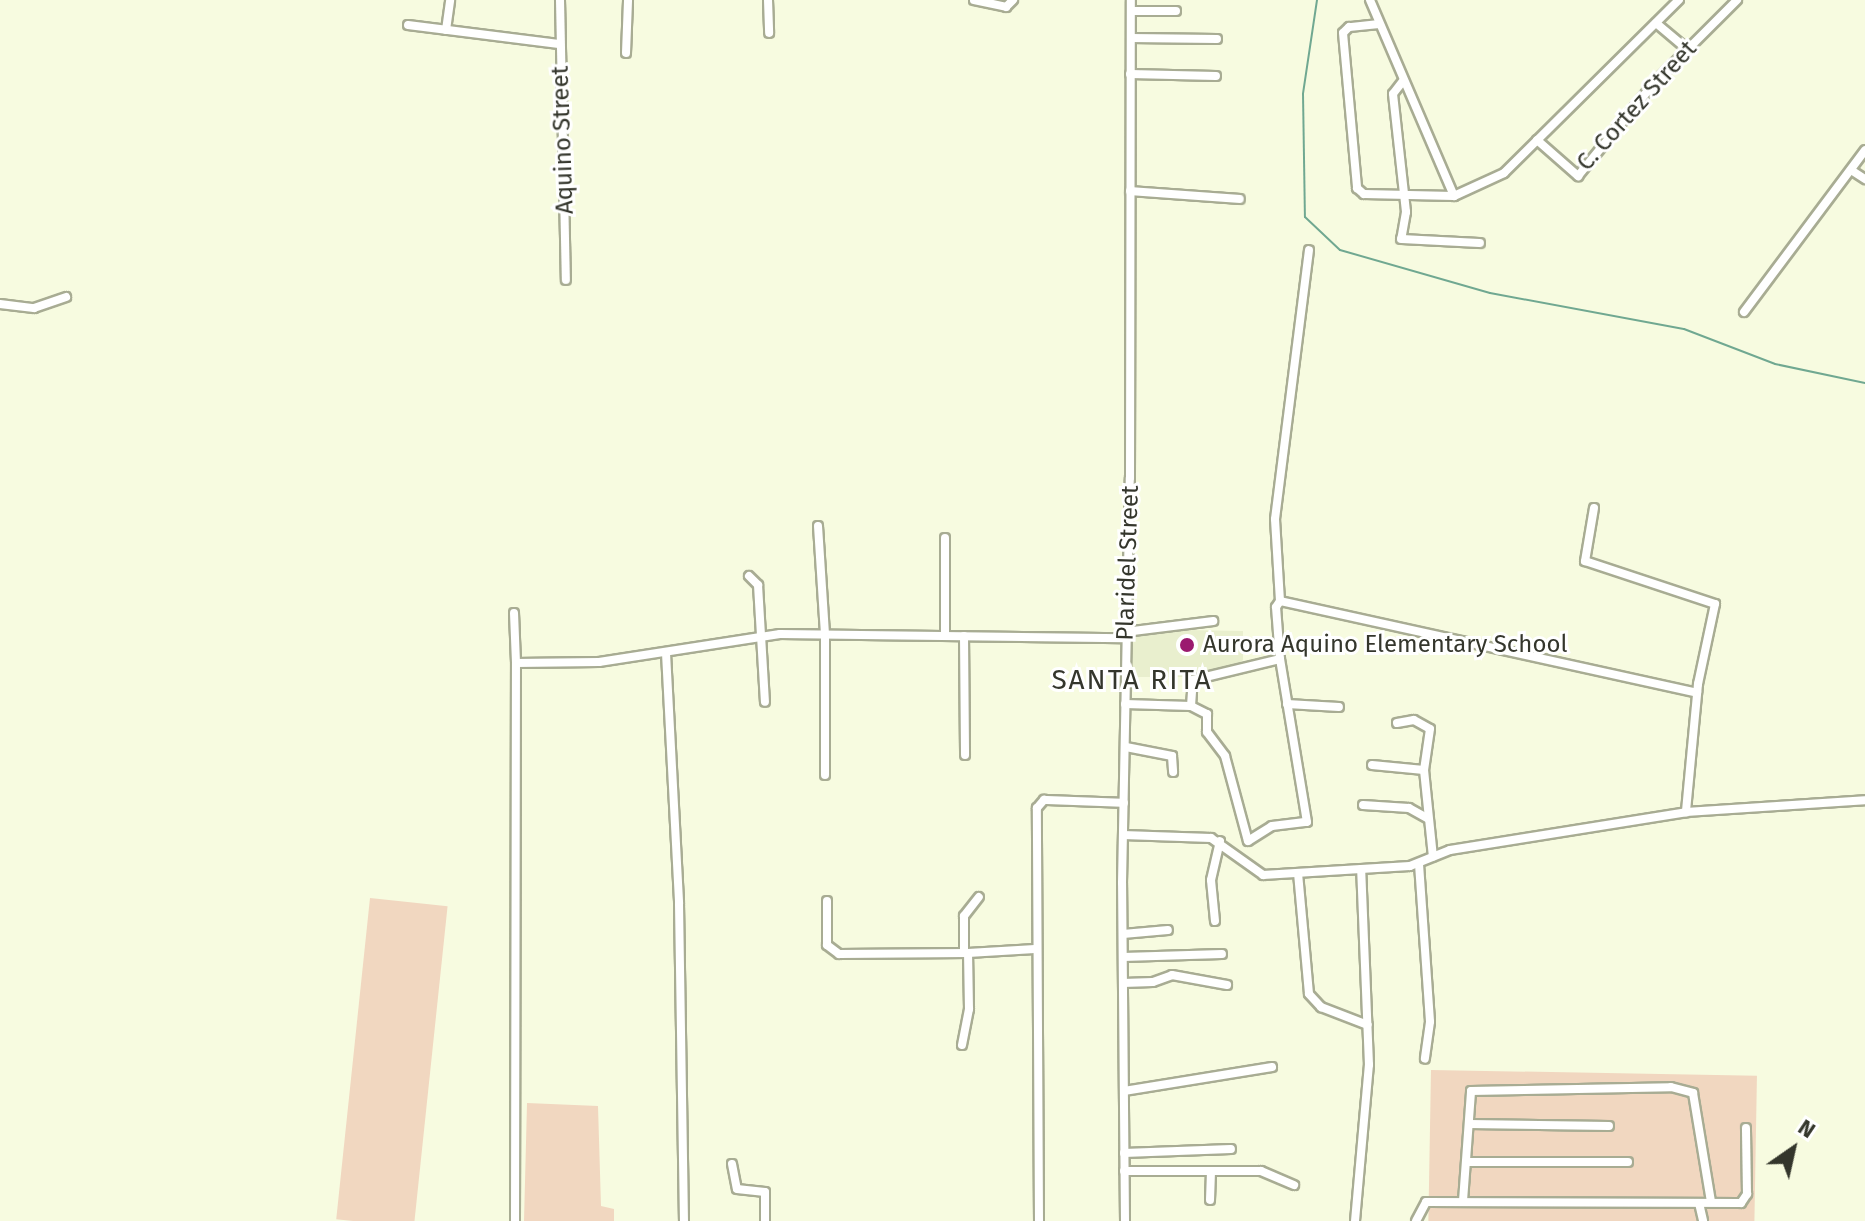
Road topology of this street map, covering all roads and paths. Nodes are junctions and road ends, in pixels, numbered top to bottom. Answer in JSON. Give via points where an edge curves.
{"nodes":[{"id":1,"x":450,"y":0,"type":"edge"},
{"id":2,"x":560,"y":0,"type":"edge"},
{"id":3,"x":628,"y":0,"type":"edge"},
{"id":4,"x":768,"y":0,"type":"edge"},
{"id":5,"x":974,"y":0,"type":"edge"},
{"id":6,"x":1013,"y":0,"type":"edge"},
{"id":7,"x":1131,"y":0,"type":"edge"},
{"id":8,"x":1370,"y":0,"type":"edge"},
{"id":9,"x":1679,"y":0,"type":"edge"},
{"id":10,"x":1737,"y":0,"type":"edge"},
{"id":11,"x":1131,"y":11,"type":"junction"},
{"id":12,"x":1176,"y":11,"type":"dead end"},
{"id":13,"x":1656,"y":23,"type":"junction"},
{"id":14,"x":1379,"y":24,"type":"junction"},
{"id":15,"x":408,"y":25,"type":"dead end"},
{"id":16,"x":446,"y":30,"type":"junction"},
{"id":17,"x":769,"y":33,"type":"dead end"},
{"id":18,"x":1131,"y":38,"type":"junction"},
{"id":19,"x":1217,"y":39,"type":"dead end"},
{"id":20,"x":559,"y":44,"type":"junction"},
{"id":21,"x":1686,"y":48,"type":"junction"},
{"id":22,"x":626,"y":53,"type":"dead end"},
{"id":23,"x":1130,"y":74,"type":"junction"},
{"id":24,"x":1216,"y":76,"type":"dead end"},
{"id":25,"x":1403,"y":81,"type":"junction"},
{"id":26,"x":1537,"y":140,"type":"junction"},
{"id":27,"x":1865,"y":150,"type":"edge"},
{"id":28,"x":1851,"y":170,"type":"junction"},
{"id":29,"x":1865,"y":179,"type":"edge"},
{"id":30,"x":1130,"y":191,"type":"junction"},
{"id":31,"x":1404,"y":194,"type":"junction"},
{"id":32,"x":1454,"y":196,"type":"junction"},
{"id":33,"x":1240,"y":199,"type":"dead end"},
{"id":34,"x":1480,"y":243,"type":"dead end"},
{"id":35,"x":1309,"y":250,"type":"dead end"},
{"id":36,"x":566,"y":280,"type":"dead end"},
{"id":37,"x":66,"y":297,"type":"dead end"},
{"id":38,"x":0,"y":304,"type":"edge"},
{"id":39,"x":1744,"y":312,"type":"dead end"},
{"id":40,"x":1594,"y":508,"type":"dead end"},
{"id":41,"x":818,"y":526,"type":"dead end"},
{"id":42,"x":945,"y":538,"type":"dead end"},
{"id":43,"x":749,"y":576,"type":"dead end"},
{"id":44,"x":1280,"y":601,"type":"junction"},
{"id":45,"x":514,"y":613,"type":"dead end"},
{"id":46,"x":1213,"y":621,"type":"dead end"},
{"id":47,"x":1125,"y":632,"type":"junction"},
{"id":48,"x":825,"y":635,"type":"junction"},
{"id":49,"x":763,"y":636,"type":"junction"},
{"id":50,"x":945,"y":636,"type":"junction"},
{"id":51,"x":964,"y":636,"type":"junction"},
{"id":52,"x":666,"y":653,"type":"junction"},
{"id":53,"x":1280,"y":659,"type":"junction"},
{"id":54,"x":516,"y":663,"type":"junction"},
{"id":55,"x":1697,"y":693,"type":"junction"},
{"id":56,"x":765,"y":702,"type":"dead end"},
{"id":57,"x":1125,"y":704,"type":"junction"},
{"id":58,"x":1287,"y":704,"type":"junction"},
{"id":59,"x":1191,"y":706,"type":"junction"},
{"id":60,"x":1339,"y":707,"type":"dead end"},
{"id":61,"x":1397,"y":723,"type":"dead end"},
{"id":62,"x":1126,"y":747,"type":"junction"},
{"id":63,"x":965,"y":755,"type":"dead end"},
{"id":64,"x":1372,"y":765,"type":"dead end"},
{"id":65,"x":1424,"y":770,"type":"junction"},
{"id":66,"x":1173,"y":772,"type":"dead end"},
{"id":67,"x":825,"y":775,"type":"dead end"},
{"id":68,"x":1865,"y":800,"type":"edge"},
{"id":69,"x":1124,"y":803,"type":"junction"},
{"id":70,"x":1363,"y":805,"type":"dead end"},
{"id":71,"x":1686,"y":812,"type":"junction"},
{"id":72,"x":1427,"y":818,"type":"junction"},
{"id":73,"x":1123,"y":835,"type":"junction"},
{"id":74,"x":1220,"y":841,"type":"junction"},
{"id":75,"x":1248,"y":841,"type":"junction"},
{"id":76,"x":1238,"y":853,"type":"junction"},
{"id":77,"x":1433,"y":857,"type":"junction"},
{"id":78,"x":1419,"y":864,"type":"junction"},
{"id":79,"x":1361,"y":869,"type":"junction"},
{"id":80,"x":1298,"y":873,"type":"junction"},
{"id":81,"x":979,"y":897,"type":"dead end"},
{"id":82,"x":827,"y":901,"type":"dead end"},
{"id":83,"x":1215,"y":921,"type":"dead end"},
{"id":84,"x":1168,"y":930,"type":"dead end"},
{"id":85,"x":1123,"y":934,"type":"junction"},
{"id":86,"x":1035,"y":949,"type":"junction"},
{"id":87,"x":966,"y":953,"type":"junction"},
{"id":88,"x":1222,"y":954,"type":"dead end"},
{"id":89,"x":1123,"y":957,"type":"junction"},
{"id":90,"x":1123,"y":983,"type":"junction"},
{"id":91,"x":1227,"y":985,"type":"dead end"},
{"id":92,"x":1368,"y":1025,"type":"junction"},
{"id":93,"x":962,"y":1045,"type":"dead end"},
{"id":94,"x":1425,"y":1059,"type":"dead end"},
{"id":95,"x":1272,"y":1067,"type":"dead end"},
{"id":96,"x":1124,"y":1091,"type":"junction"},
{"id":97,"x":1469,"y":1124,"type":"junction"},
{"id":98,"x":1609,"y":1126,"type":"dead end"},
{"id":99,"x":1746,"y":1128,"type":"dead end"},
{"id":100,"x":1231,"y":1149,"type":"dead end"},
{"id":101,"x":1124,"y":1153,"type":"junction"},
{"id":102,"x":1466,"y":1162,"type":"junction"},
{"id":103,"x":1628,"y":1162,"type":"dead end"},
{"id":104,"x":732,"y":1164,"type":"dead end"},
{"id":105,"x":1124,"y":1171,"type":"junction"},
{"id":106,"x":1211,"y":1171,"type":"junction"},
{"id":107,"x":1294,"y":1185,"type":"dead end"},
{"id":108,"x":1210,"y":1200,"type":"dead end"},
{"id":109,"x":1463,"y":1201,"type":"junction"},
{"id":110,"x":1711,"y":1202,"type":"junction"},
{"id":111,"x":1699,"y":1203,"type":"junction"},
{"id":112,"x":515,"y":1221,"type":"edge"},
{"id":113,"x":684,"y":1221,"type":"edge"},
{"id":114,"x":765,"y":1221,"type":"edge"},
{"id":115,"x":1039,"y":1221,"type":"edge"},
{"id":116,"x":1125,"y":1221,"type":"edge"},
{"id":117,"x":1355,"y":1221,"type":"edge"},
{"id":118,"x":1416,"y":1221,"type":"edge"},
{"id":119,"x":1703,"y":1221,"type":"edge"}],
"edges":[{"from":1,"to":16,"type":"street"},
{"from":2,"to":20,"type":"street","name":"Aquino Street"},
{"from":3,"to":22,"type":"street"},
{"from":4,"to":17,"type":"street"},
{"from":5,"to":6,"type":"street","via":[[1006,7]]},
{"from":7,"to":11,"type":"street","name":"Plaridel Street"},
{"from":8,"to":14,"type":"street"},
{"from":9,"to":13,"type":"street"},
{"from":10,"to":21,"type":"street","name":"C. Cortez Street"},
{"from":11,"to":12,"type":"street"},
{"from":11,"to":18,"type":"street","name":"Plaridel Street"},
{"from":13,"to":21,"type":"street"},
{"from":13,"to":26,"type":"street"},
{"from":14,"to":25,"type":"street"},
{"from":14,"to":31,"type":"street","via":[[1349,27],[1343,33],[1357,188],[1364,194]]},
{"from":15,"to":16,"type":"street"},
{"from":16,"to":20,"type":"street"},
{"from":18,"to":19,"type":"street"},
{"from":18,"to":23,"type":"street","name":"Plaridel Street"},
{"from":20,"to":36,"type":"street","name":"Aquino Street"},
{"from":21,"to":26,"type":"street","name":"C. Cortez Street","via":[[1578,176]]},
{"from":23,"to":24,"type":"street"},
{"from":23,"to":30,"type":"street","name":"Plaridel Street"},
{"from":25,"to":31,"type":"street","via":[[1393,94]]},
{"from":25,"to":32,"type":"street"},
{"from":26,"to":32,"type":"street","via":[[1499,178]]},
{"from":27,"to":28,"type":"street"},
{"from":28,"to":29,"type":"street"},
{"from":28,"to":39,"type":"street"},
{"from":30,"to":33,"type":"street"},
{"from":30,"to":47,"type":"street","name":"Plaridel Street"},
{"from":31,"to":32,"type":"street"},
{"from":31,"to":34,"type":"street","via":[[1401,239]]},
{"from":35,"to":44,"type":"street","via":[[1275,519]]},
{"from":37,"to":38,"type":"street","via":[[34,308]]},
{"from":40,"to":55,"type":"street","via":[[1585,561],[1715,604]]},
{"from":41,"to":48,"type":"street"},
{"from":42,"to":50,"type":"street"},
{"from":43,"to":49,"type":"street","via":[[758,585]]},
{"from":44,"to":53,"type":"street"},
{"from":44,"to":55,"type":"street"},
{"from":45,"to":54,"type":"street"},
{"from":46,"to":47,"type":"street"},
{"from":47,"to":51,"type":"street"},
{"from":47,"to":57,"type":"street","name":"Plaridel Street"},
{"from":48,"to":49,"type":"street"},
{"from":48,"to":50,"type":"street"},
{"from":48,"to":67,"type":"street"},
{"from":49,"to":52,"type":"street"},
{"from":49,"to":56,"type":"street"},
{"from":50,"to":51,"type":"street"},
{"from":51,"to":63,"type":"street"},
{"from":52,"to":54,"type":"street","via":[[599,662]]},
{"from":52,"to":113,"type":"street","via":[[679,919]]},
{"from":53,"to":58,"type":"street"},
{"from":53,"to":59,"type":"street","via":[[1193,680]]},
{"from":54,"to":112,"type":"street"},
{"from":55,"to":71,"type":"street"},
{"from":57,"to":59,"type":"street"},
{"from":57,"to":62,"type":"street","name":"Plaridel Street"},
{"from":58,"to":60,"type":"street"},
{"from":58,"to":75,"type":"street","via":[[1307,822],[1272,826]]},
{"from":59,"to":75,"type":"street","via":[[1207,714],[1207,732],[1225,756]]},
{"from":61,"to":65,"type":"street","via":[[1414,720],[1430,729]]},
{"from":62,"to":66,"type":"street","via":[[1172,756]]},
{"from":62,"to":69,"type":"street","name":"Plaridel Street"},
{"from":64,"to":65,"type":"street"},
{"from":65,"to":72,"type":"street"},
{"from":68,"to":71,"type":"street"},
{"from":69,"to":73,"type":"street","name":"Plaridel Street"},
{"from":69,"to":86,"type":"street","via":[[1039,803]]},
{"from":70,"to":72,"type":"street","via":[[1409,808]]},
{"from":71,"to":77,"type":"street"},
{"from":72,"to":77,"type":"street"},
{"from":73,"to":74,"type":"street"},
{"from":73,"to":85,"type":"street","name":"Plaridel Street"},
{"from":74,"to":76,"type":"street"},
{"from":74,"to":83,"type":"street","via":[[1211,880]]},
{"from":75,"to":76,"type":"street"},
{"from":76,"to":80,"type":"street","via":[[1259,875]]},
{"from":77,"to":78,"type":"street"},
{"from":78,"to":79,"type":"street"},
{"from":78,"to":94,"type":"street","via":[[1430,1022]]},
{"from":79,"to":80,"type":"street"},
{"from":79,"to":92,"type":"street"},
{"from":80,"to":92,"type":"street","via":[[1309,994],[1321,1007]]},
{"from":81,"to":87,"type":"street","via":[[964,916]]},
{"from":82,"to":87,"type":"street","via":[[827,945],[839,954]]},
{"from":84,"to":85,"type":"street"},
{"from":85,"to":89,"type":"street","name":"Plaridel Street"},
{"from":86,"to":87,"type":"street"},
{"from":86,"to":115,"type":"street"},
{"from":87,"to":93,"type":"street","via":[[969,1009]]},
{"from":88,"to":89,"type":"street"},
{"from":89,"to":90,"type":"street","name":"Plaridel Street"},
{"from":90,"to":91,"type":"street","via":[[1172,975]]},
{"from":90,"to":96,"type":"street","name":"Plaridel Street"},
{"from":92,"to":117,"type":"street"},
{"from":95,"to":96,"type":"street"},
{"from":96,"to":101,"type":"street","name":"Plaridel Street"},
{"from":97,"to":98,"type":"street"},
{"from":97,"to":102,"type":"street"},
{"from":97,"to":110,"type":"street","via":[[1475,1089],[1687,1089],[1693,1093]]},
{"from":99,"to":110,"type":"street","via":[[1746,1201]]},
{"from":100,"to":101,"type":"street"},
{"from":101,"to":105,"type":"street","name":"Plaridel Street"},
{"from":102,"to":103,"type":"street"},
{"from":102,"to":109,"type":"street"},
{"from":104,"to":114,"type":"street","via":[[737,1189],[765,1192]]},
{"from":105,"to":106,"type":"street"},
{"from":105,"to":116,"type":"street","name":"Plaridel Street"},
{"from":106,"to":107,"type":"street","via":[[1265,1171]]},
{"from":106,"to":108,"type":"street"},
{"from":109,"to":111,"type":"street"},
{"from":109,"to":118,"type":"street","via":[[1426,1202]]},
{"from":110,"to":111,"type":"street"},
{"from":111,"to":119,"type":"street"}]}
